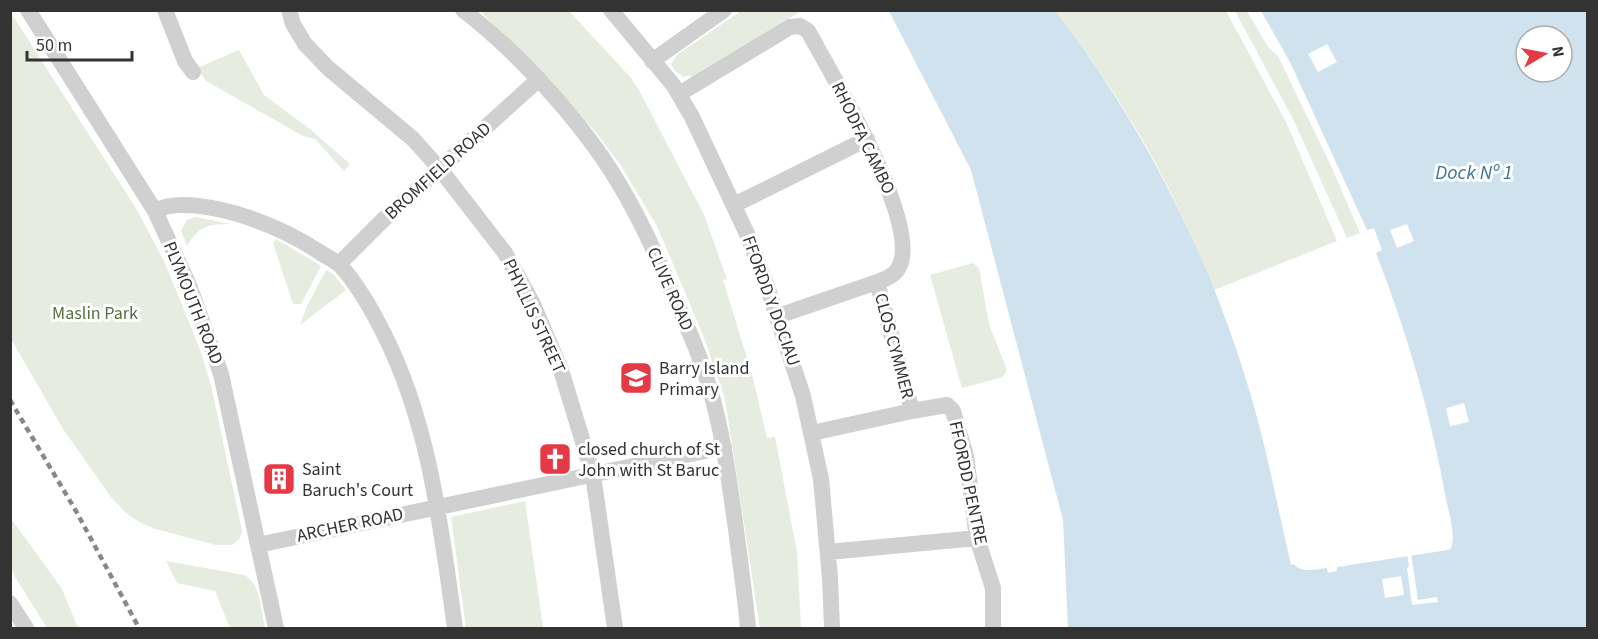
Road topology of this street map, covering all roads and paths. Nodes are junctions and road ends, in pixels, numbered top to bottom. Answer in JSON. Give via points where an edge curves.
{"nodes":[{"id":1,"x":28,"y":10,"type":"edge"},
{"id":2,"x":165,"y":10,"type":"edge"},
{"id":3,"x":289,"y":10,"type":"edge"},
{"id":4,"x":463,"y":10,"type":"edge"},
{"id":5,"x":612,"y":10,"type":"edge"},
{"id":6,"x":724,"y":10,"type":"edge"},
{"id":7,"x":652,"y":62,"type":"junction"},
{"id":8,"x":193,"y":72,"type":"dead end"},
{"id":9,"x":539,"y":79,"type":"junction"},
{"id":10,"x":679,"y":94,"type":"junction"},
{"id":11,"x":867,"y":139,"type":"junction"},
{"id":12,"x":440,"y":169,"type":"junction"},
{"id":13,"x":735,"y":205,"type":"junction"},
{"id":14,"x":155,"y":211,"type":"junction"},
{"id":15,"x":339,"y":264,"type":"junction"},
{"id":16,"x":877,"y":282,"type":"junction"},
{"id":17,"x":778,"y":316,"type":"junction"},
{"id":18,"x":912,"y":411,"type":"junction"},
{"id":19,"x":812,"y":433,"type":"junction"},
{"id":20,"x":724,"y":447,"type":"junction"},
{"id":21,"x":593,"y":475,"type":"junction"},
{"id":22,"x":439,"y":507,"type":"junction"},
{"id":23,"x":977,"y":538,"type":"junction"},
{"id":24,"x":258,"y":545,"type":"junction"},
{"id":25,"x":828,"y":552,"type":"junction"},
{"id":26,"x":10,"y":603,"type":"edge"},
{"id":27,"x":26,"y":628,"type":"edge"},
{"id":28,"x":276,"y":628,"type":"edge"},
{"id":29,"x":455,"y":628,"type":"edge"},
{"id":30,"x":615,"y":628,"type":"edge"},
{"id":31,"x":747,"y":628,"type":"edge"},
{"id":32,"x":831,"y":628,"type":"edge"},
{"id":33,"x":993,"y":628,"type":"edge"}],
"edges":[{"from":1,"to":14,"type":"street","name":"PLYMOUTH ROAD"},
{"from":2,"to":8,"type":"street"},
{"from":3,"to":12,"type":"street","name":"PHYLLIS STREET","via":[[305,44],[413,139]]},
{"from":4,"to":9,"type":"street","name":"CLIVE ROAD"},
{"from":5,"to":7,"type":"street","name":"FFORDD Y DOCIAU"},
{"from":6,"to":7,"type":"street"},
{"from":7,"to":10,"type":"street","name":"FFORDD Y DOCIAU"},
{"from":9,"to":12,"type":"street","name":"BROMFIELD ROAD"},
{"from":9,"to":20,"type":"street","name":"CLIVE ROAD","via":[[595,147],[618,182],[662,268],[709,385]]},
{"from":10,"to":11,"type":"street","name":"RHODFA CAMBO","via":[[790,27],[800,26],[808,31]]},
{"from":10,"to":13,"type":"street","name":"FFORDD Y DOCIAU"},
{"from":11,"to":13,"type":"street"},
{"from":11,"to":16,"type":"street","name":"RHODFA CAMBO","via":[[894,201],[903,253],[899,268]]},
{"from":12,"to":15,"type":"street","name":"BROMFIELD ROAD"},
{"from":12,"to":21,"type":"street","name":"PHYLLIS STREET","via":[[504,253],[532,302],[561,370]]},
{"from":13,"to":17,"type":"street","name":"FFORDD Y DOCIAU"},
{"from":14,"to":15,"type":"street","via":[[164,206],[202,206],[237,214],[272,225]]},
{"from":14,"to":24,"type":"street","name":"PLYMOUTH ROAD","via":[[189,285],[221,374]]},
{"from":15,"to":22,"type":"street","via":[[370,306],[400,365]]},
{"from":16,"to":17,"type":"street","name":"RHODFA CAMBO"},
{"from":16,"to":18,"type":"street","name":"CLOS CYMMER"},
{"from":17,"to":19,"type":"street","name":"FFORDD Y DOCIAU"},
{"from":18,"to":19,"type":"street","name":"FFORDD PENTRE"},
{"from":18,"to":23,"type":"street","name":"FFORDD PENTRE","via":[[947,405],[953,411],[966,456]]},
{"from":19,"to":25,"type":"street","name":"FFORDD Y DOCIAU"},
{"from":20,"to":21,"type":"street","name":"ARCHER ROAD"},
{"from":20,"to":31,"type":"street","name":"CLIVE ROAD"},
{"from":21,"to":22,"type":"street","name":"ARCHER ROAD"},
{"from":21,"to":30,"type":"street","name":"PHYLLIS STREET"},
{"from":22,"to":24,"type":"street","name":"ARCHER ROAD"},
{"from":22,"to":29,"type":"street"},
{"from":23,"to":25,"type":"street"},
{"from":23,"to":33,"type":"street","name":"FFORDD PENTRE","via":[[993,588]]},
{"from":24,"to":28,"type":"street","name":"PLYMOUTH ROAD"},
{"from":25,"to":32,"type":"street","name":"FFORDD Y DOCIAU"},
{"from":26,"to":27,"type":"street"}]}
